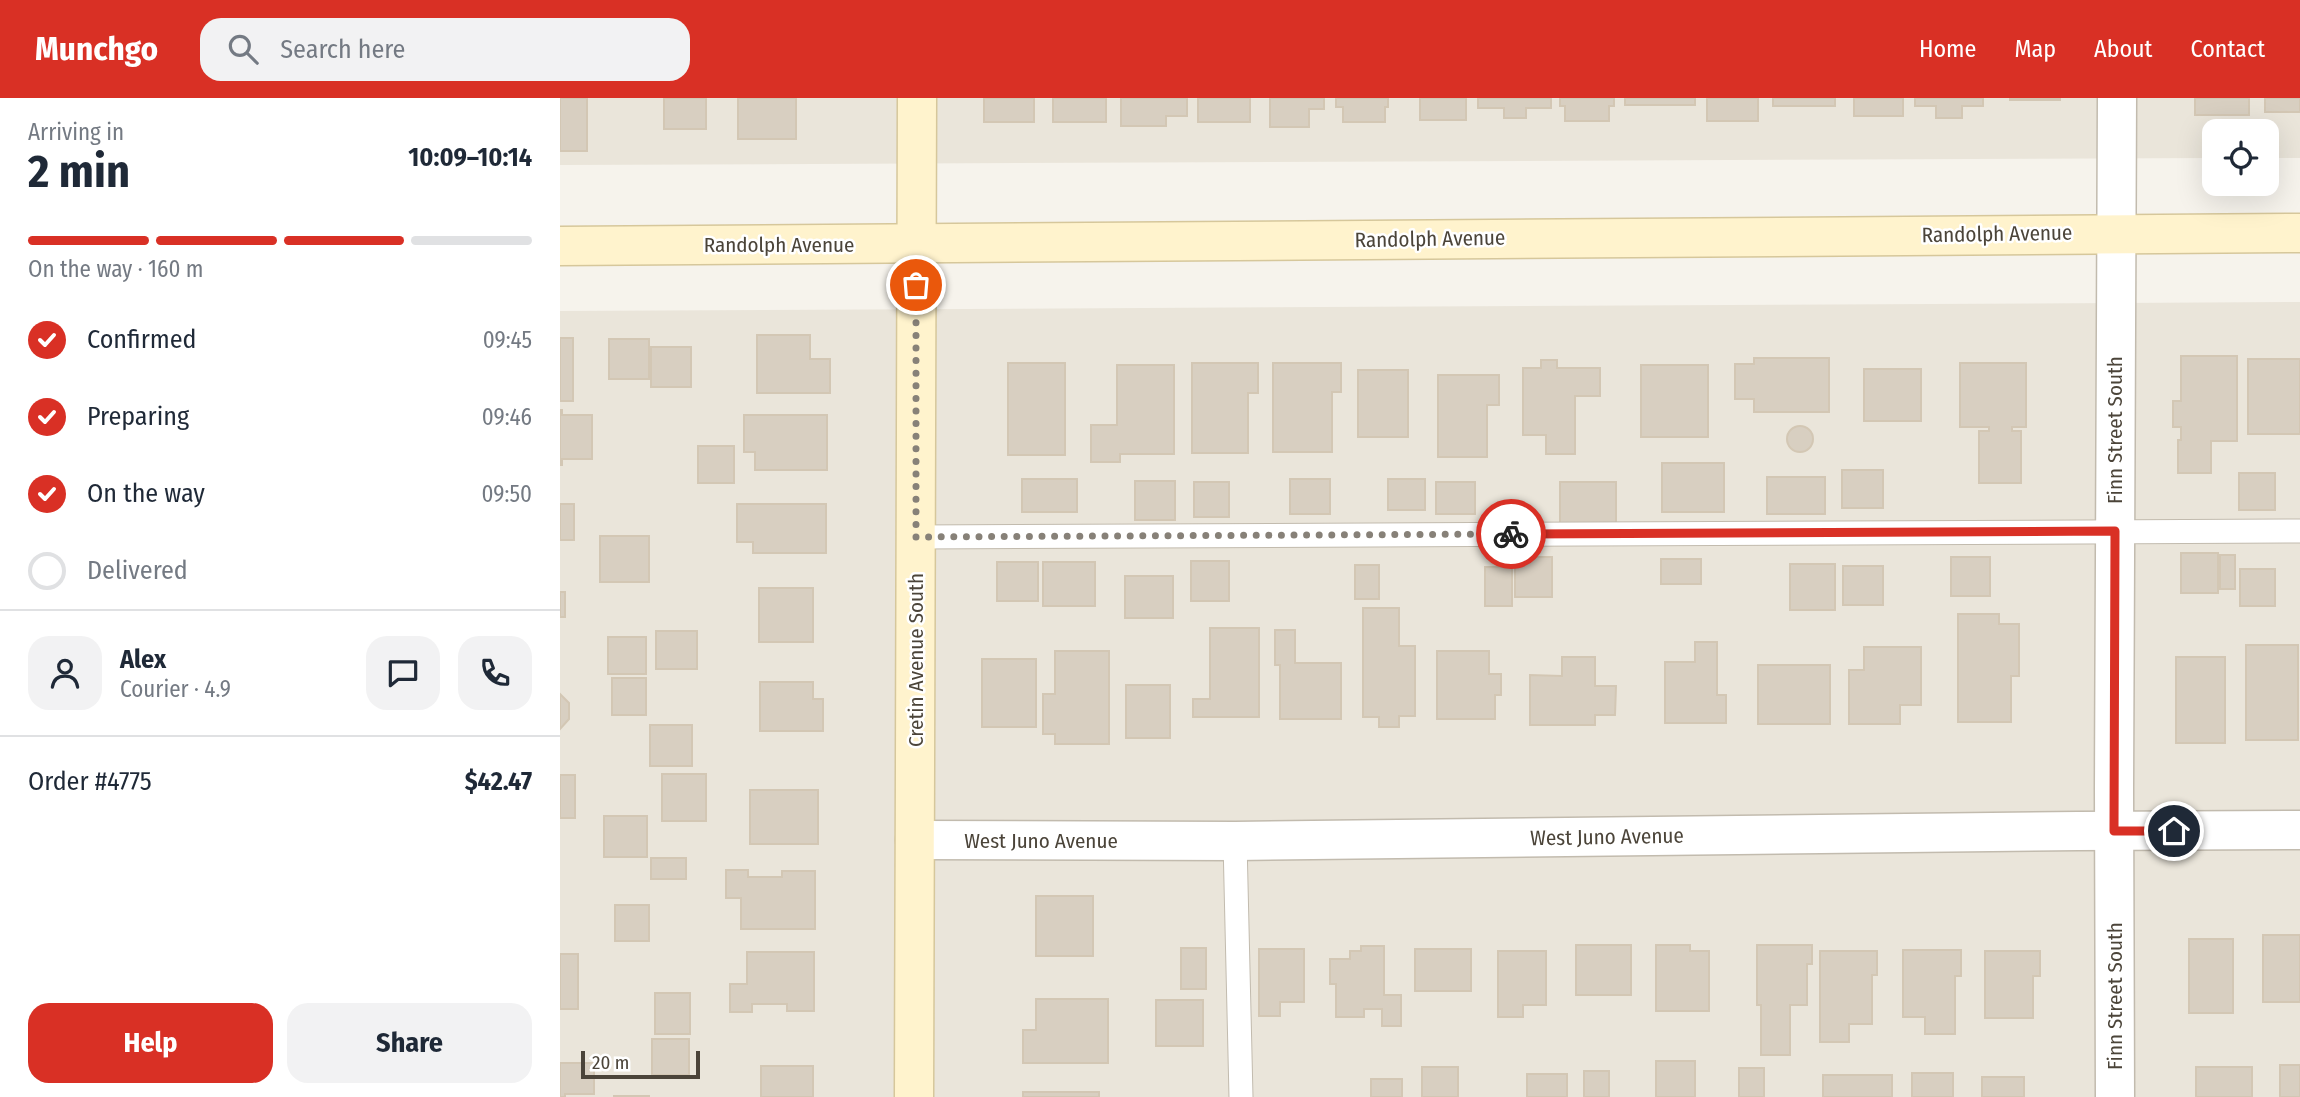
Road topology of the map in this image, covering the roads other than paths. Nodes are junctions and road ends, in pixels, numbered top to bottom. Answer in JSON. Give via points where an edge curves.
{"nodes":[{"id":1,"x":917,"y":98,"type":"edge"},
{"id":2,"x":2117,"y":98,"type":"edge"},
{"id":3,"x":2116,"y":233,"type":"junction"},
{"id":4,"x":2300,"y":233,"type":"edge"},
{"id":5,"x":917,"y":243,"type":"junction"},
{"id":6,"x":560,"y":246,"type":"edge"},
{"id":7,"x":2115,"y":531,"type":"junction"},
{"id":8,"x":2300,"y":531,"type":"edge"},
{"id":9,"x":916,"y":537,"type":"junction"},
{"id":10,"x":2300,"y":830,"type":"edge"},
{"id":11,"x":2114,"y":831,"type":"junction"},
{"id":12,"x":915,"y":840,"type":"junction"},
{"id":13,"x":1235,"y":841,"type":"junction"},
{"id":14,"x":914,"y":1097,"type":"edge"},
{"id":15,"x":1241,"y":1097,"type":"edge"},
{"id":16,"x":2115,"y":1097,"type":"edge"}],
"edges":[{"from":1,"to":5,"type":"main road","name":"Cretin Avenue South"},
{"from":2,"to":3,"type":"street","name":"Finn Street South"},
{"from":3,"to":4,"type":"main road","name":"Randolph Avenue"},
{"from":3,"to":5,"type":"main road","name":"Randolph Avenue"},
{"from":3,"to":7,"type":"street","name":"Finn Street South"},
{"from":5,"to":6,"type":"main road","name":"Randolph Avenue"},
{"from":5,"to":9,"type":"main road","name":"Cretin Avenue South"},
{"from":7,"to":8,"type":"lane"},
{"from":7,"to":9,"type":"lane"},
{"from":7,"to":11,"type":"street","name":"Finn Street South"},
{"from":9,"to":12,"type":"main road","name":"Cretin Avenue South"},
{"from":10,"to":11,"type":"street","name":"West Juno Avenue"},
{"from":11,"to":13,"type":"street","name":"West Juno Avenue"},
{"from":11,"to":16,"type":"street","name":"Finn Street South"},
{"from":12,"to":13,"type":"street","name":"West Juno Avenue"},
{"from":12,"to":14,"type":"main road","name":"Cretin Avenue South"},
{"from":13,"to":15,"type":"lane"}]}
